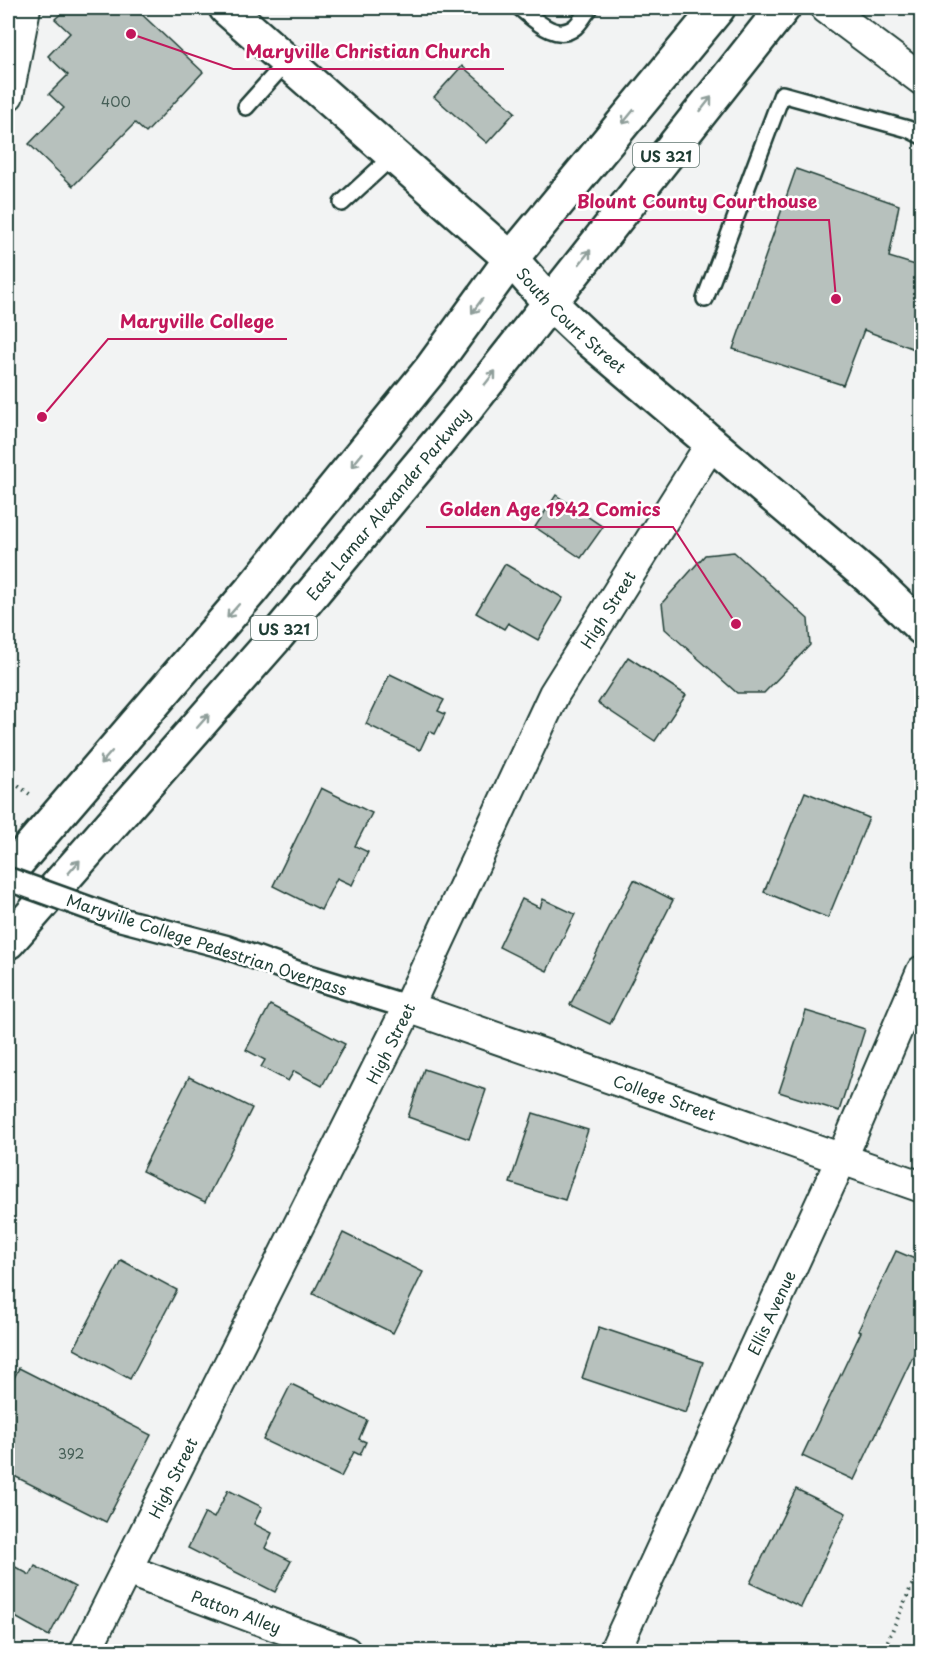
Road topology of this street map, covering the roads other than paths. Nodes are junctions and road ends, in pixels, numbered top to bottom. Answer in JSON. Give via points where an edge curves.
{"nodes":[{"id":1,"x":25,"y":8,"type":"edge"},
{"id":2,"x":226,"y":8,"type":"edge"},
{"id":3,"x":520,"y":8,"type":"edge"},
{"id":4,"x":590,"y":8,"type":"edge"},
{"id":5,"x":718,"y":8,"type":"edge"},
{"id":6,"x":783,"y":8,"type":"edge"},
{"id":7,"x":826,"y":8,"type":"edge"},
{"id":8,"x":287,"y":61,"type":"junction"},
{"id":9,"x":921,"y":80,"type":"edge"},
{"id":10,"x":8,"y":95,"type":"edge"},
{"id":11,"x":246,"y":107,"type":"dead end"},
{"id":12,"x":921,"y":136,"type":"edge"},
{"id":13,"x":394,"y":155,"type":"junction"},
{"id":14,"x":342,"y":203,"type":"dead end"},
{"id":15,"x":511,"y":259,"type":"junction"},
{"id":16,"x":705,"y":299,"type":"dead end"},
{"id":17,"x":549,"y":302,"type":"junction"},
{"id":18,"x":711,"y":444,"type":"junction"},
{"id":19,"x":921,"y":628,"type":"edge"},
{"id":20,"x":8,"y":873,"type":"edge"},
{"id":21,"x":8,"y":879,"type":"edge"},
{"id":22,"x":8,"y":942,"type":"edge"},
{"id":23,"x":921,"y":971,"type":"edge"},
{"id":24,"x":408,"y":1007,"type":"junction"},
{"id":25,"x":841,"y":1160,"type":"junction"},
{"id":26,"x":921,"y":1187,"type":"edge"},
{"id":27,"x":127,"y":1570,"type":"junction"},
{"id":28,"x":85,"y":1652,"type":"edge"},
{"id":29,"x":346,"y":1652,"type":"edge"},
{"id":30,"x":614,"y":1652,"type":"edge"}],
"edges":[{"from":1,"to":10,"type":"street"},
{"from":2,"to":8,"type":"main road","name":"South Court Street"},
{"from":3,"to":4,"type":"lane","via":[[545,28],[559,33],[574,28]]},
{"from":5,"to":15,"type":"main road","number":"US 321","one_way":true},
{"from":17,"to":6,"type":"main road","number":"US 321","one_way":true},
{"from":7,"to":9,"type":"street"},
{"from":8,"to":11,"type":"lane"},
{"from":8,"to":13,"type":"main road","name":"South Court Street"},
{"from":12,"to":16,"type":"lane","via":[[782,93]]},
{"from":13,"to":14,"type":"lane"},
{"from":13,"to":15,"type":"main road","name":"South Court Street"},
{"from":15,"to":17,"type":"main road","name":"South Court Street"},
{"from":15,"to":20,"type":"main road","number":"US 321","one_way":true,"via":[[431,369],[252,589]]},
{"from":17,"to":18,"type":"main road","name":"South Court Street"},
{"from":22,"to":17,"type":"main road","name":"East Lamar Alexander Parkway","number":"US 321","one_way":true,"via":[[276,637],[466,409]]},
{"from":18,"to":19,"type":"main road","name":"South Court Street","via":[[870,579]]},
{"from":18,"to":24,"type":"street","name":"High Street","via":[[554,694]]},
{"from":21,"to":24,"type":"street","name":"Maryville College Pedestrian Overpass","bridge":true,"via":[[119,919],[226,947]]},
{"from":23,"to":25,"type":"street","name":"Ellis Avenue"},
{"from":24,"to":25,"type":"street","name":"College Street"},
{"from":24,"to":27,"type":"street","name":"High Street"},
{"from":25,"to":26,"type":"street","name":"College Street"},
{"from":25,"to":30,"type":"street","name":"Ellis Avenue"},
{"from":27,"to":28,"type":"street","name":"High Street"},
{"from":27,"to":29,"type":"street","name":"Patton Alley"}]}
